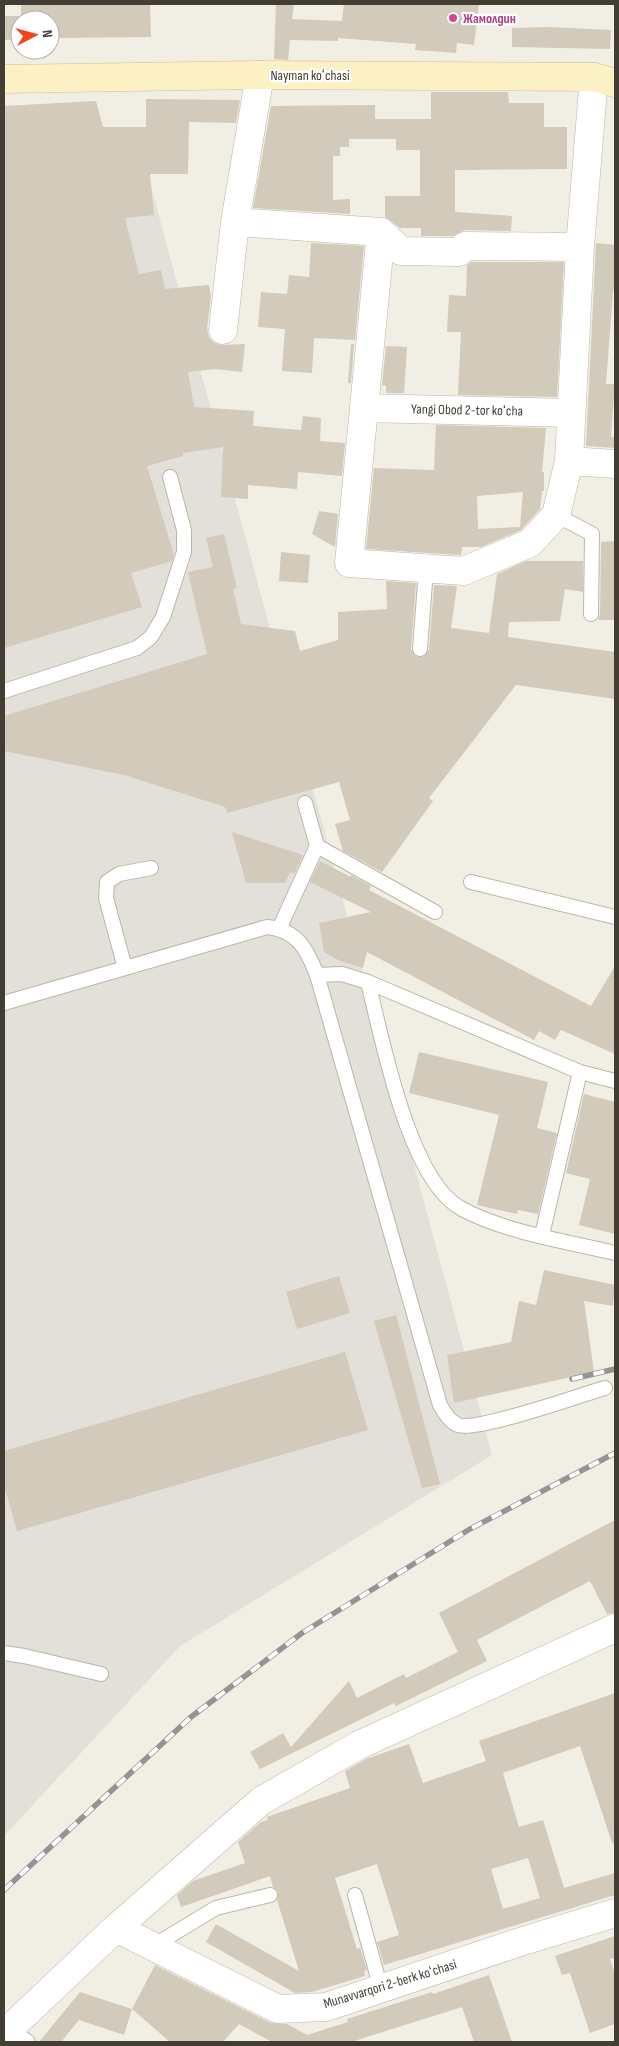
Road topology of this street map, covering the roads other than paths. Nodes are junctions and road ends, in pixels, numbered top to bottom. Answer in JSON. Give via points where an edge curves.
{"nodes":[{"id":1,"x":260,"y":75,"type":"junction"},
{"id":2,"x":4,"y":79,"type":"edge"},
{"id":3,"x":605,"y":80,"type":"edge"},
{"id":4,"x":236,"y":222,"type":"junction"},
{"id":5,"x":381,"y":232,"type":"junction"},
{"id":6,"x":580,"y":247,"type":"junction"},
{"id":7,"x":223,"y":330,"type":"dead end"},
{"id":8,"x":364,"y":408,"type":"junction"},
{"id":9,"x":571,"y":413,"type":"junction"},
{"id":10,"x":569,"y":461,"type":"junction"},
{"id":11,"x":615,"y":464,"type":"edge"},
{"id":12,"x":170,"y":477,"type":"dead end"},
{"id":13,"x":556,"y":515,"type":"junction"},
{"id":14,"x":426,"y":568,"type":"junction"},
{"id":15,"x":591,"y":614,"type":"dead end"},
{"id":16,"x":420,"y":649,"type":"dead end"},
{"id":17,"x":4,"y":691,"type":"edge"},
{"id":18,"x":305,"y":803,"type":"dead end"},
{"id":19,"x":317,"y":846,"type":"junction"},
{"id":20,"x":152,"y":868,"type":"dead end"},
{"id":21,"x":471,"y":882,"type":"dead end"},
{"id":22,"x":435,"y":912,"type":"dead end"},
{"id":23,"x":615,"y":917,"type":"edge"},
{"id":24,"x":279,"y":929,"type":"junction"},
{"id":25,"x":126,"y":968,"type":"junction"},
{"id":26,"x":316,"y":975,"type":"junction"},
{"id":27,"x":368,"y":982,"type":"junction"},
{"id":28,"x":4,"y":1003,"type":"edge"},
{"id":29,"x":580,"y":1072,"type":"junction"},
{"id":30,"x":615,"y":1081,"type":"edge"},
{"id":31,"x":542,"y":1235,"type":"junction"},
{"id":32,"x":615,"y":1253,"type":"edge"},
{"id":33,"x":605,"y":1388,"type":"dead end"},
{"id":34,"x":615,"y":1628,"type":"edge"},
{"id":35,"x":4,"y":1653,"type":"edge"},
{"id":36,"x":102,"y":1674,"type":"dead end"},
{"id":37,"x":270,"y":1895,"type":"dead end"},
{"id":38,"x":355,"y":1895,"type":"dead end"},
{"id":39,"x":615,"y":1913,"type":"edge"},
{"id":40,"x":116,"y":1928,"type":"junction"},
{"id":41,"x":153,"y":1946,"type":"junction"},
{"id":42,"x":381,"y":1989,"type":"junction"},
{"id":43,"x":14,"y":2035,"type":"edge"}],
"edges":[{"from":1,"to":2,"type":"main road","name":"Nayman koʻchasi"},
{"from":1,"to":3,"type":"main road","name":"Nayman koʻchasi"},
{"from":1,"to":4,"type":"street"},
{"from":3,"to":6,"type":"street"},
{"from":4,"to":5,"type":"street"},
{"from":4,"to":7,"type":"street"},
{"from":5,"to":6,"type":"street","via":[[402,251],[459,252],[465,246]]},
{"from":5,"to":8,"type":"street"},
{"from":6,"to":9,"type":"street"},
{"from":8,"to":9,"type":"street","name":"Yangi Obod 2-tor koʻcha"},
{"from":8,"to":14,"type":"street","via":[[349,563]]},
{"from":9,"to":10,"type":"street"},
{"from":10,"to":11,"type":"street"},
{"from":10,"to":13,"type":"street"},
{"from":12,"to":17,"type":"lane","via":[[184,530],[184,552],[163,617],[151,637],[137,648]]},
{"from":13,"to":14,"type":"street","via":[[530,543],[464,571]]},
{"from":13,"to":15,"type":"lane","via":[[592,534]]},
{"from":14,"to":16,"type":"lane"},
{"from":18,"to":19,"type":"lane"},
{"from":19,"to":22,"type":"lane"},
{"from":19,"to":24,"type":"lane"},
{"from":20,"to":25,"type":"lane","via":[[119,874],[107,882],[106,898]]},
{"from":21,"to":23,"type":"lane"},
{"from":24,"to":25,"type":"lane","via":[[254,929]]},
{"from":24,"to":26,"type":"lane","via":[[302,943]]},
{"from":25,"to":28,"type":"lane"},
{"from":26,"to":27,"type":"lane","via":[[342,974]]},
{"from":26,"to":33,"type":"lane","via":[[440,1405],[448,1419],[459,1425],[486,1423]]},
{"from":27,"to":29,"type":"lane"},
{"from":27,"to":31,"type":"lane","via":[[397,1094],[414,1144],[438,1189],[460,1208],[492,1222]]},
{"from":29,"to":30,"type":"lane"},
{"from":29,"to":31,"type":"lane"},
{"from":31,"to":32,"type":"lane"},
{"from":34,"to":40,"type":"street","via":[[359,1745],[261,1801]]},
{"from":35,"to":36,"type":"lane"},
{"from":37,"to":41,"type":"lane","via":[[216,1908]]},
{"from":38,"to":42,"type":"lane"},
{"from":39,"to":42,"type":"street","name":"Munavvarqori 2-berk koʻchasi"},
{"from":40,"to":41,"type":"street","name":"Munavvarqori 2-berk koʻchasi"},
{"from":40,"to":43,"type":"street"},
{"from":41,"to":42,"type":"street","name":"Munavvarqori 2-berk koʻchasi","via":[[278,2009],[326,2007]]}]}
